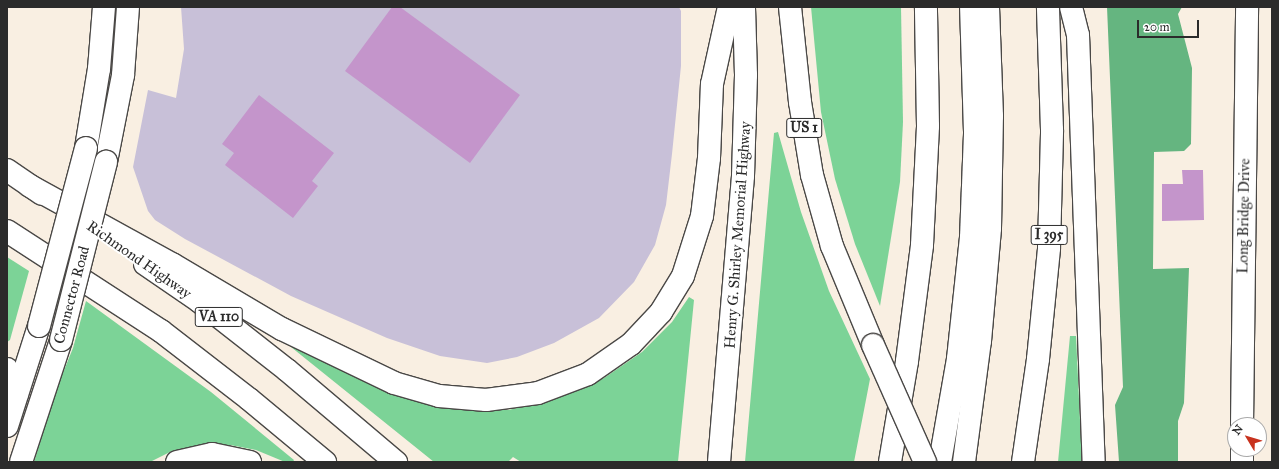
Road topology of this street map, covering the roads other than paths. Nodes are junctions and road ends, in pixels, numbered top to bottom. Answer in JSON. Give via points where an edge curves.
{"nodes":[{"id":1,"x":104,"y":7,"type":"edge"},
{"id":2,"x":128,"y":7,"type":"edge"},
{"id":3,"x":729,"y":7,"type":"edge"},
{"id":4,"x":744,"y":7,"type":"edge"},
{"id":5,"x":790,"y":7,"type":"edge"},
{"id":6,"x":926,"y":7,"type":"edge"},
{"id":7,"x":971,"y":7,"type":"edge"},
{"id":8,"x":988,"y":7,"type":"edge"},
{"id":9,"x":1048,"y":7,"type":"edge"},
{"id":10,"x":1071,"y":7,"type":"edge"},
{"id":11,"x":1248,"y":7,"type":"edge"},
{"id":12,"x":7,"y":170,"type":"edge"},
{"id":13,"x":30,"y":186,"type":"junction"},
{"id":14,"x":7,"y":231,"type":"edge"},
{"id":15,"x":7,"y":369,"type":"edge"},
{"id":16,"x":17,"y":394,"type":"junction"},
{"id":17,"x":1242,"y":417,"type":"edge"},
{"id":18,"x":7,"y":426,"type":"edge"},
{"id":19,"x":21,"y":462,"type":"edge"},
{"id":20,"x":176,"y":462,"type":"edge"},
{"id":21,"x":250,"y":462,"type":"edge"},
{"id":22,"x":325,"y":462,"type":"edge"},
{"id":23,"x":396,"y":462,"type":"edge"},
{"id":24,"x":719,"y":462,"type":"edge"},
{"id":25,"x":890,"y":462,"type":"edge"},
{"id":26,"x":925,"y":462,"type":"edge"},
{"id":27,"x":940,"y":462,"type":"edge"},
{"id":28,"x":964,"y":462,"type":"edge"},
{"id":29,"x":1023,"y":462,"type":"edge"},
{"id":30,"x":1094,"y":462,"type":"edge"}],
"edges":[{"from":1,"to":16,"type":"main road","name":"Connector Road","bridge":true,"via":[[99,68],[86,148],[39,326]]},
{"from":2,"to":19,"type":"main road","name":"Connector Road","bridge":true,"via":[[123,75],[106,162],[61,340]]},
{"from":3,"to":13,"type":"main road","via":[[712,84],[709,158],[702,216],[683,276],[661,312],[626,348],[588,374],[538,393],[486,400],[439,396],[394,383],[282,329],[172,264]]},
{"from":4,"to":24,"type":"main road","name":"Henry G. Shirley Memorial Highway","via":[[746,75],[742,184]]},
{"from":5,"to":26,"type":"main road","number":"US 1","bridge":true,"via":[[805,138],[812,175],[832,246],[859,314]]},
{"from":6,"to":25,"type":"main road","via":[[928,126],[922,245],[907,361]]},
{"from":7,"to":27,"type":"main road","via":[[975,132],[971,238],[958,359]]},
{"from":8,"to":28,"type":"main road","via":[[992,116],[990,228],[980,341]]},
{"from":9,"to":29,"type":"main road","number":"I 395","via":[[1052,130],[1049,248],[1036,374]]},
{"from":10,"to":30,"type":"main road","via":[[1078,35]]},
{"from":11,"to":17,"type":"main road","name":"Long Bridge Drive"},
{"from":12,"to":13,"type":"main road","name":"Richmond Highway","number":"VA 110"},
{"from":13,"to":23,"type":"main road","name":"Richmond Highway","number":"VA 110","via":[[199,301],[314,392]]},
{"from":14,"to":22,"type":"main road","number":"VA 110","via":[[161,331]]},
{"from":15,"to":16,"type":"main road"},
{"from":16,"to":18,"type":"main road","name":"Connector Road"},
{"from":20,"to":21,"type":"main road","via":[[212,454]]}]}
